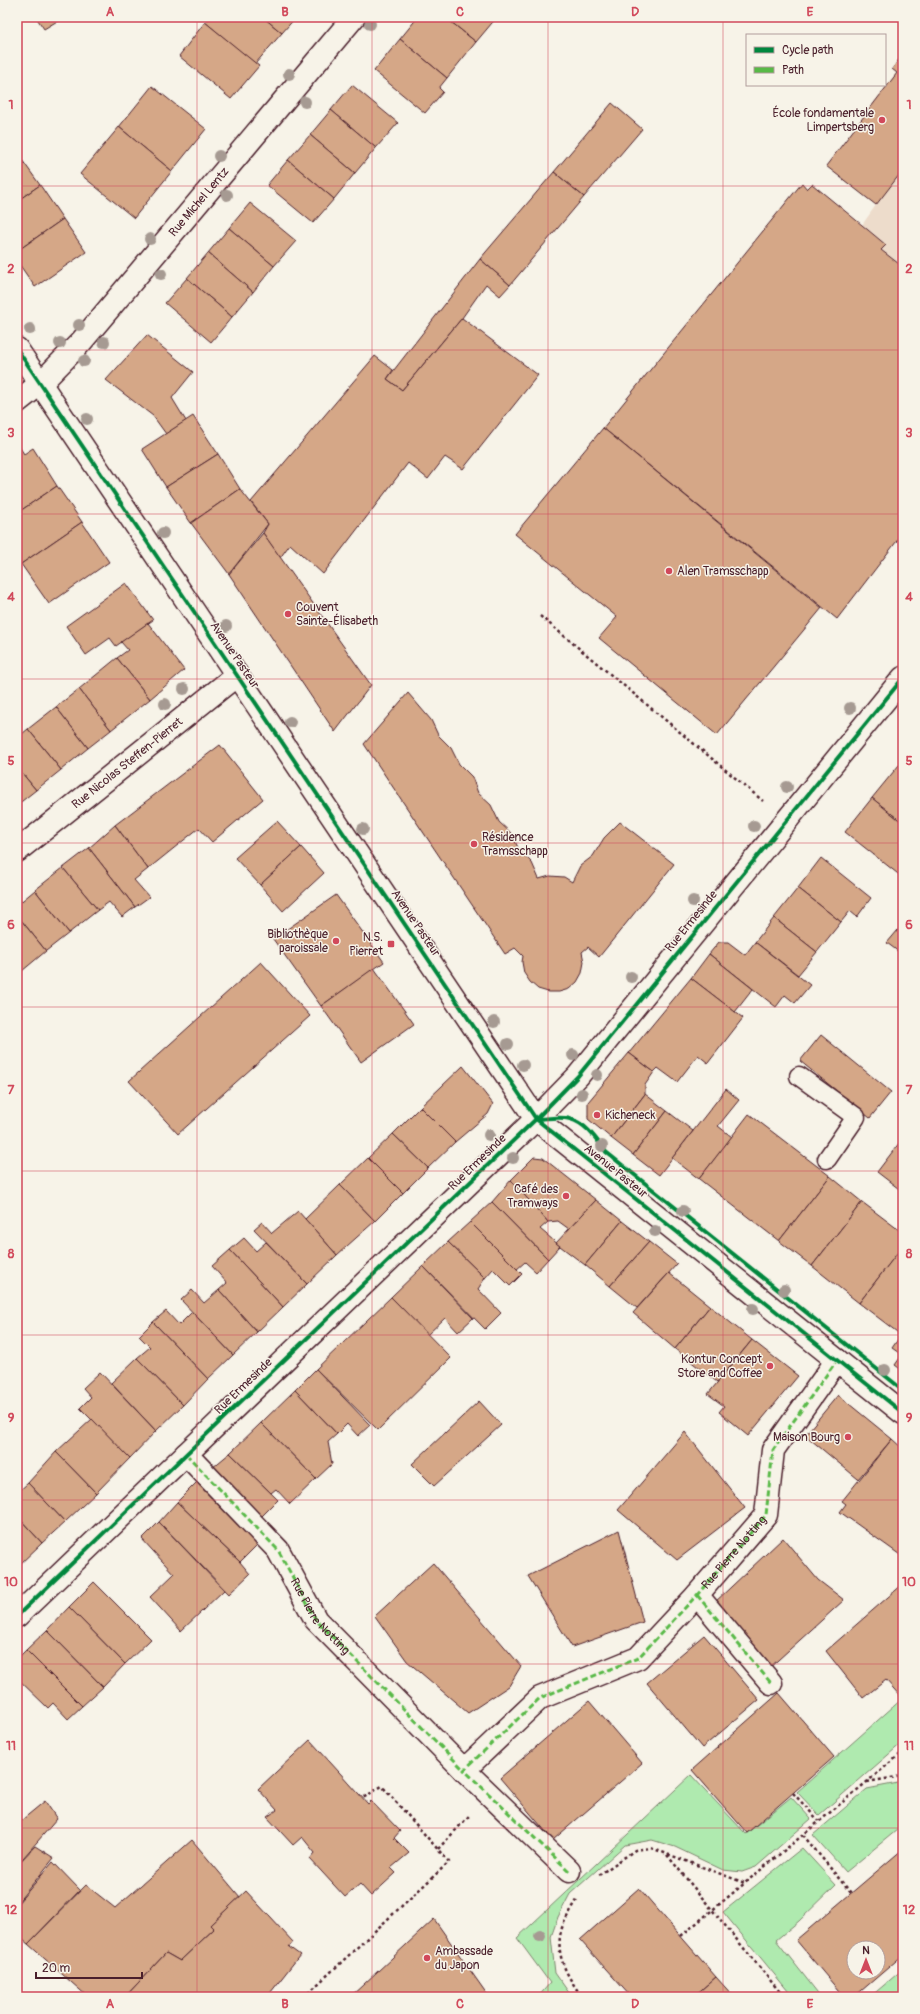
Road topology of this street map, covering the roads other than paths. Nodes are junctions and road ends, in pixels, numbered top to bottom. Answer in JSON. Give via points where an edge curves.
{"nodes":[{"id":1,"x":354,"y":17,"type":"edge"},
{"id":2,"x":17,"y":349,"type":"edge"},
{"id":3,"x":41,"y":383,"type":"junction"},
{"id":4,"x":17,"y":402,"type":"edge"},
{"id":5,"x":237,"y":675,"type":"junction"},
{"id":6,"x":903,"y":678,"type":"edge"},
{"id":7,"x":17,"y":851,"type":"edge"},
{"id":8,"x":799,"y":1076,"type":"dead end"},
{"id":9,"x":536,"y":1119,"type":"junction"},
{"id":10,"x":827,"y":1159,"type":"dead end"},
{"id":11,"x":837,"y":1360,"type":"junction"},
{"id":12,"x":903,"y":1413,"type":"edge"},
{"id":13,"x":186,"y":1454,"type":"junction"},
{"id":14,"x":697,"y":1595,"type":"junction"},
{"id":15,"x":17,"y":1616,"type":"edge"},
{"id":16,"x":771,"y":1683,"type":"dead end"},
{"id":17,"x":464,"y":1770,"type":"junction"},
{"id":18,"x":569,"y":1871,"type":"dead end"}],
"edges":[{"from":1,"to":3,"type":"street","name":"Rue Michel Lentz","via":[[81,342]]},
{"from":2,"to":3,"type":"street","name":"Avenue Pasteur"},
{"from":3,"to":4,"type":"street","name":"Rue Michel Lentz"},
{"from":3,"to":5,"type":"street","name":"Avenue Pasteur"},
{"from":5,"to":7,"type":"street","name":"Rue Nicolas Steffen-Pierret"},
{"from":5,"to":9,"type":"street","name":"Avenue Pasteur"},
{"from":6,"to":9,"type":"street","name":"Rue Ermesinde","via":[[578,1076]]},
{"from":8,"to":10,"type":"lane","via":[[856,1117]]},
{"from":9,"to":11,"type":"street","name":"Avenue Pasteur"},
{"from":9,"to":13,"type":"street","name":"Rue Ermesinde"},
{"from":11,"to":12,"type":"street","name":"Avenue Pasteur"},
{"from":11,"to":14,"type":"street","name":"Rue Pierre Notting","via":[[772,1450],[766,1515]]},
{"from":13,"to":15,"type":"street","name":"Rue Ermesinde"},
{"from":13,"to":17,"type":"street","name":"Rue Pierre Notting","via":[[278,1550],[316,1620]]},
{"from":14,"to":16,"type":"street","name":"Rue Pierre Notting"},
{"from":14,"to":17,"type":"street","name":"Rue Pierre Notting","via":[[638,1658],[540,1698]]},
{"from":17,"to":18,"type":"street","name":"Rue Pierre Notting"}]}
